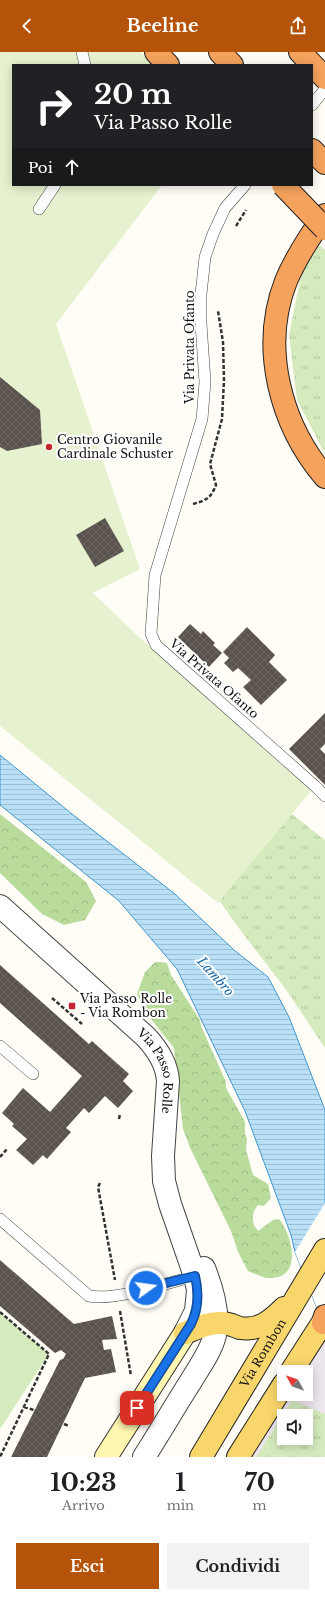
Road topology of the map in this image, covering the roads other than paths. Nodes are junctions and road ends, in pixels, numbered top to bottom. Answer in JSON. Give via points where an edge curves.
{"nodes":[{"id":1,"x":82,"y":52,"type":"edge"},
{"id":2,"x":156,"y":52,"type":"edge"},
{"id":3,"x":220,"y":52,"type":"edge"},
{"id":4,"x":300,"y":52,"type":"edge"},
{"id":5,"x":85,"y":64,"type":"edge"},
{"id":6,"x":167,"y":64,"type":"edge"},
{"id":7,"x":231,"y":64,"type":"edge"},
{"id":8,"x":312,"y":64,"type":"edge"},
{"id":9,"x":313,"y":66,"type":"edge"},
{"id":10,"x":325,"y":78,"type":"edge"},
{"id":11,"x":325,"y":89,"type":"edge"},
{"id":12,"x":313,"y":104,"type":"edge"},
{"id":13,"x":313,"y":151,"type":"edge"},
{"id":14,"x":325,"y":163,"type":"edge"},
{"id":15,"x":54,"y":186,"type":"edge"},
{"id":16,"x":244,"y":186,"type":"edge"},
{"id":17,"x":284,"y":186,"type":"edge"},
{"id":18,"x":39,"y":209,"type":"dead end"},
{"id":19,"x":325,"y":216,"type":"edge"},
{"id":20,"x":325,"y":229,"type":"edge"},
{"id":21,"x":325,"y":477,"type":"edge"},
{"id":22,"x":325,"y":796,"type":"edge"},
{"id":23,"x":0,"y":906,"type":"edge"},
{"id":24,"x":0,"y":1046,"type":"edge"},
{"id":25,"x":33,"y":1074,"type":"dead end"},
{"id":26,"x":0,"y":1219,"type":"edge"},
{"id":27,"x":325,"y":1250,"type":"edge"},
{"id":28,"x":195,"y":1265,"type":"junction"},
{"id":29,"x":301,"y":1289,"type":"junction"},
{"id":30,"x":324,"y":1319,"type":"edge"},
{"id":31,"x":216,"y":1323,"type":"junction"},
{"id":32,"x":185,"y":1333,"type":"junction"},
{"id":33,"x":295,"y":1365,"type":"edge"},
{"id":34,"x":277,"y":1395,"type":"edge"},
{"id":35,"x":106,"y":1457,"type":"edge"},
{"id":36,"x":144,"y":1457,"type":"edge"},
{"id":37,"x":201,"y":1457,"type":"edge"},
{"id":38,"x":238,"y":1457,"type":"edge"}],
"edges":[{"from":1,"to":5,"type":"lane"},
{"from":2,"to":6,"type":"highway"},
{"from":3,"to":7,"type":"highway"},
{"from":4,"to":8,"type":"highway"},
{"from":9,"to":10,"type":"highway"},
{"from":11,"to":12,"type":"lane"},
{"from":13,"to":14,"type":"highway"},
{"from":15,"to":18,"type":"lane"},
{"from":16,"to":22,"type":"lane","name":"Via Privata Ofanto","via":[[225,208],[205,257],[201,294],[206,382],[202,419],[155,575],[151,634],[156,645]]},
{"from":17,"to":20,"type":"highway","bridge":true},
{"from":19,"to":21,"type":"highway","via":[[310,236],[286,282],[275,328],[277,376],[282,398],[292,426]]},
{"from":23,"to":28,"type":"street","name":"Via Passo Rolle","via":[[146,1037],[162,1059],[168,1081],[163,1171],[165,1187]]},
{"from":24,"to":25,"type":"lane"},
{"from":26,"to":28,"type":"lane","via":[[89,1296],[118,1296]]},
{"from":27,"to":29,"type":"main road","name":"Via Rombon"},
{"from":28,"to":31,"type":"street","name":"Via Passo Rolle","via":[[210,1287]]},
{"from":28,"to":32,"type":"street","name":"Via Passo Rolle","via":[[198,1290],[196,1310]]},
{"from":29,"to":31,"type":"main road","via":[[273,1319],[257,1327],[243,1328]]},
{"from":29,"to":37,"type":"main road","name":"Via Rombon"},
{"from":30,"to":33,"type":"main road"},
{"from":31,"to":32,"type":"main road"},
{"from":31,"to":36,"type":"street","via":[[215,1336],[206,1356]]},
{"from":32,"to":35,"type":"street"},
{"from":34,"to":38,"type":"main road"}]}
